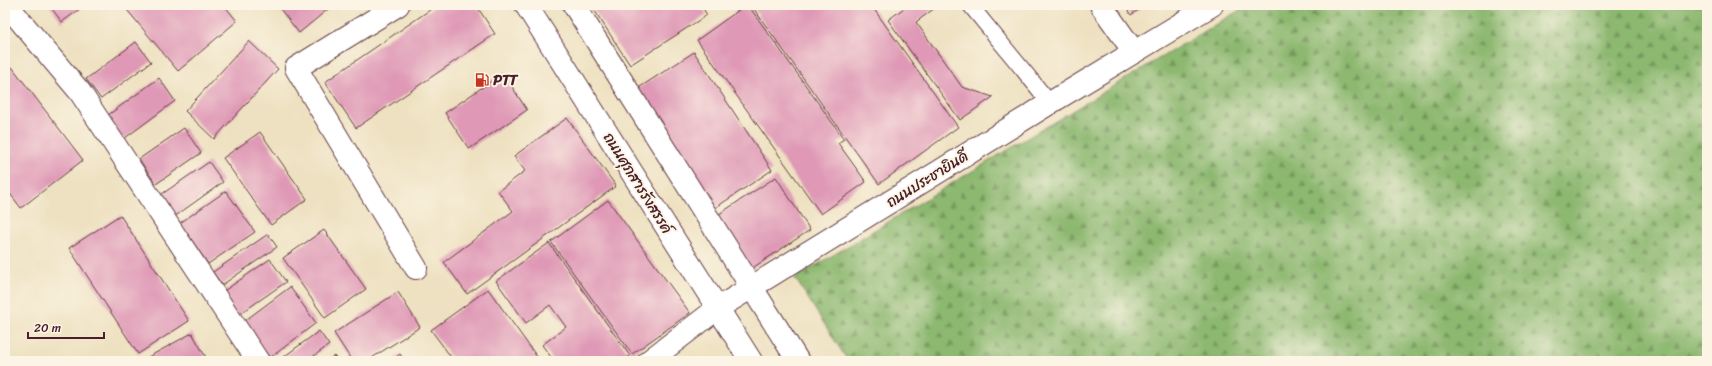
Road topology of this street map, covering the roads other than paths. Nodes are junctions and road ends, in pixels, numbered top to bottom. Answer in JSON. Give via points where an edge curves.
{"nodes":[{"id":1,"x":7,"y":5,"type":"edge"},
{"id":2,"x":398,"y":5,"type":"edge"},
{"id":3,"x":526,"y":5,"type":"edge"},
{"id":4,"x":574,"y":5,"type":"edge"},
{"id":5,"x":970,"y":5,"type":"edge"},
{"id":6,"x":1101,"y":5,"type":"edge"},
{"id":7,"x":1212,"y":5,"type":"edge"},
{"id":8,"x":1134,"y":52,"type":"junction"},
{"id":9,"x":1050,"y":103,"type":"junction"},
{"id":10,"x":416,"y":268,"type":"dead end"},
{"id":11,"x":751,"y":287,"type":"junction"},
{"id":12,"x":718,"y":308,"type":"junction"},
{"id":13,"x":258,"y":361,"type":"edge"},
{"id":14,"x":649,"y":361,"type":"edge"},
{"id":15,"x":751,"y":361,"type":"edge"},
{"id":16,"x":798,"y":361,"type":"edge"}],
"edges":[{"from":1,"to":13,"type":"street","via":[[80,92]]},
{"from":2,"to":10,"type":"street","via":[[296,68]]},
{"from":3,"to":12,"type":"street","name":"ถนนศุภสารรังสรรค์"},
{"from":4,"to":11,"type":"street"},
{"from":5,"to":9,"type":"lane"},
{"from":6,"to":8,"type":"street"},
{"from":7,"to":8,"type":"street","name":"ถนนประชายินดี"},
{"from":8,"to":9,"type":"street","name":"ถนนประชายินดี"},
{"from":9,"to":11,"type":"street","name":"ถนนประชายินดี"},
{"from":11,"to":12,"type":"street","name":"ถนนประชายินดี"},
{"from":11,"to":16,"type":"street"},
{"from":12,"to":14,"type":"street","name":"ถนนประชายินดี"},
{"from":12,"to":15,"type":"street","name":"ถนนศุภสารรังสรรค์"}]}
